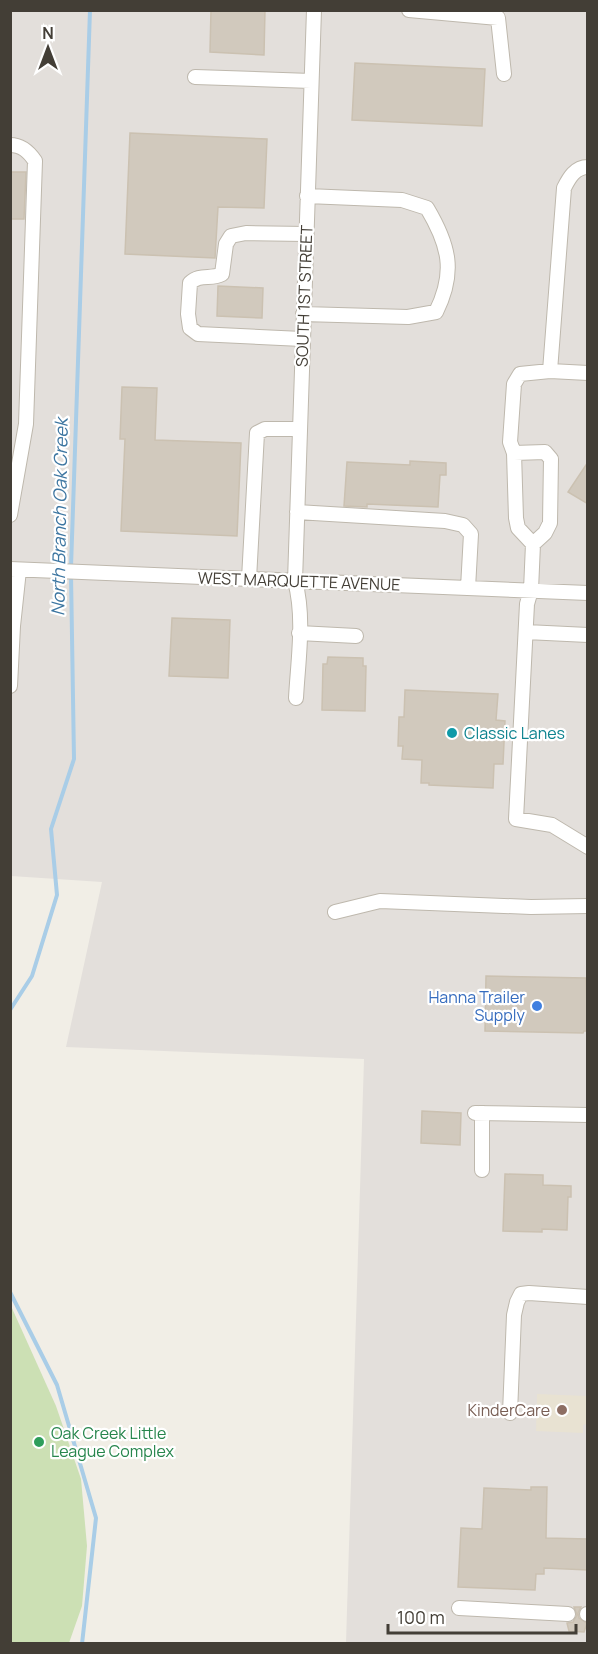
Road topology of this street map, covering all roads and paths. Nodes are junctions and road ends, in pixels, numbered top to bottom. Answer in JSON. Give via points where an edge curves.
{"nodes":[{"id":1,"x":314,"y":10,"type":"edge"},
{"id":2,"x":409,"y":10,"type":"edge"},
{"id":3,"x":504,"y":74,"type":"dead end"},
{"id":4,"x":195,"y":77,"type":"dead end"},
{"id":5,"x":311,"y":81,"type":"junction"},
{"id":6,"x":10,"y":145,"type":"edge"},
{"id":7,"x":588,"y":167,"type":"edge"},
{"id":8,"x":307,"y":196,"type":"junction"},
{"id":9,"x":306,"y":234,"type":"junction"},
{"id":10,"x":303,"y":314,"type":"junction"},
{"id":11,"x":302,"y":339,"type":"junction"},
{"id":12,"x":550,"y":371,"type":"junction"},
{"id":13,"x":588,"y":373,"type":"edge"},
{"id":14,"x":10,"y":423,"type":"edge"},
{"id":15,"x":26,"y":424,"type":"junction"},
{"id":16,"x":300,"y":429,"type":"junction"},
{"id":17,"x":514,"y":453,"type":"junction"},
{"id":18,"x":297,"y":512,"type":"junction"},
{"id":19,"x":10,"y":516,"type":"edge"},
{"id":20,"x":533,"y":544,"type":"junction"},
{"id":21,"x":15,"y":569,"type":"edge"},
{"id":22,"x":249,"y":579,"type":"junction"},
{"id":23,"x":295,"y":581,"type":"junction"},
{"id":24,"x":468,"y":588,"type":"junction"},
{"id":25,"x":531,"y":590,"type":"junction"},
{"id":26,"x":588,"y":593,"type":"edge"},
{"id":27,"x":526,"y":632,"type":"junction"},
{"id":28,"x":299,"y":633,"type":"junction"},
{"id":29,"x":588,"y":635,"type":"edge"},
{"id":30,"x":356,"y":636,"type":"dead end"},
{"id":31,"x":10,"y":686,"type":"edge"},
{"id":32,"x":296,"y":698,"type":"dead end"},
{"id":33,"x":588,"y":847,"type":"edge"},
{"id":34,"x":588,"y":906,"type":"edge"},
{"id":35,"x":335,"y":912,"type":"dead end"},
{"id":36,"x":588,"y":1115,"type":"edge"},
{"id":37,"x":482,"y":1170,"type":"dead end"},
{"id":38,"x":588,"y":1297,"type":"edge"},
{"id":39,"x":510,"y":1413,"type":"dead end"},
{"id":40,"x":459,"y":1608,"type":"dead end"},
{"id":41,"x":568,"y":1614,"type":"dead end"}],
"edges":[{"from":1,"to":5,"type":"street","name":"SOUTH 1ST STREET"},
{"from":2,"to":3,"type":"street","via":[[498,18]]},
{"from":4,"to":5,"type":"street"},
{"from":5,"to":8,"type":"street","name":"SOUTH 1ST STREET"},
{"from":6,"to":15,"type":"street","via":[[29,152],[35,161]]},
{"from":7,"to":12,"type":"street","via":[[570,176],[564,188]]},
{"from":8,"to":9,"type":"street","name":"SOUTH 1ST STREET"},
{"from":8,"to":10,"type":"street","via":[[402,200],[427,208],[441,231],[449,267],[446,293],[436,312],[408,317]]},
{"from":9,"to":10,"type":"street","name":"SOUTH 1ST STREET"},
{"from":9,"to":11,"type":"street","via":[[231,236],[225,244],[222,274],[198,277],[190,283],[188,314],[190,328],[198,334]]},
{"from":10,"to":11,"type":"street","name":"SOUTH 1ST STREET"},
{"from":11,"to":16,"type":"street","name":"SOUTH 1ST STREET"},
{"from":12,"to":13,"type":"street"},
{"from":12,"to":17,"type":"street","via":[[520,374],[513,384],[510,442]]},
{"from":14,"to":15,"type":"street"},
{"from":15,"to":19,"type":"street"},
{"from":16,"to":18,"type":"street","name":"SOUTH 1ST STREET"},
{"from":16,"to":22,"type":"street","via":[[265,429],[257,434]]},
{"from":17,"to":20,"type":"street","via":[[518,528]]},
{"from":17,"to":20,"type":"street","via":[[545,452],[551,459],[550,523],[545,534]]},
{"from":18,"to":23,"type":"street","name":"SOUTH 1ST STREET"},
{"from":18,"to":24,"type":"street","via":[[463,525],[471,534]]},
{"from":20,"to":25,"type":"street"},
{"from":21,"to":22,"type":"street","name":"WEST MARQUETTE AVENUE"},
{"from":21,"to":31,"type":"street"},
{"from":22,"to":23,"type":"street","name":"WEST MARQUETTE AVENUE"},
{"from":23,"to":24,"type":"street","name":"WEST MARQUETTE AVENUE"},
{"from":23,"to":28,"type":"street","name":"SOUTH 1ST STREET"},
{"from":24,"to":25,"type":"street","name":"WEST MARQUETTE AVENUE"},
{"from":25,"to":26,"type":"street","name":"WEST MARQUETTE AVENUE"},
{"from":25,"to":27,"type":"street"},
{"from":27,"to":29,"type":"street"},
{"from":27,"to":33,"type":"street","via":[[516,819],[552,825]]},
{"from":28,"to":30,"type":"street"},
{"from":28,"to":32,"type":"street","name":"SOUTH 1ST STREET"},
{"from":34,"to":35,"type":"street","via":[[380,901]]},
{"from":36,"to":37,"type":"street","via":[[478,1113]]},
{"from":38,"to":39,"type":"street","via":[[522,1294],[514,1315]]},
{"from":40,"to":41,"type":"street"}]}
